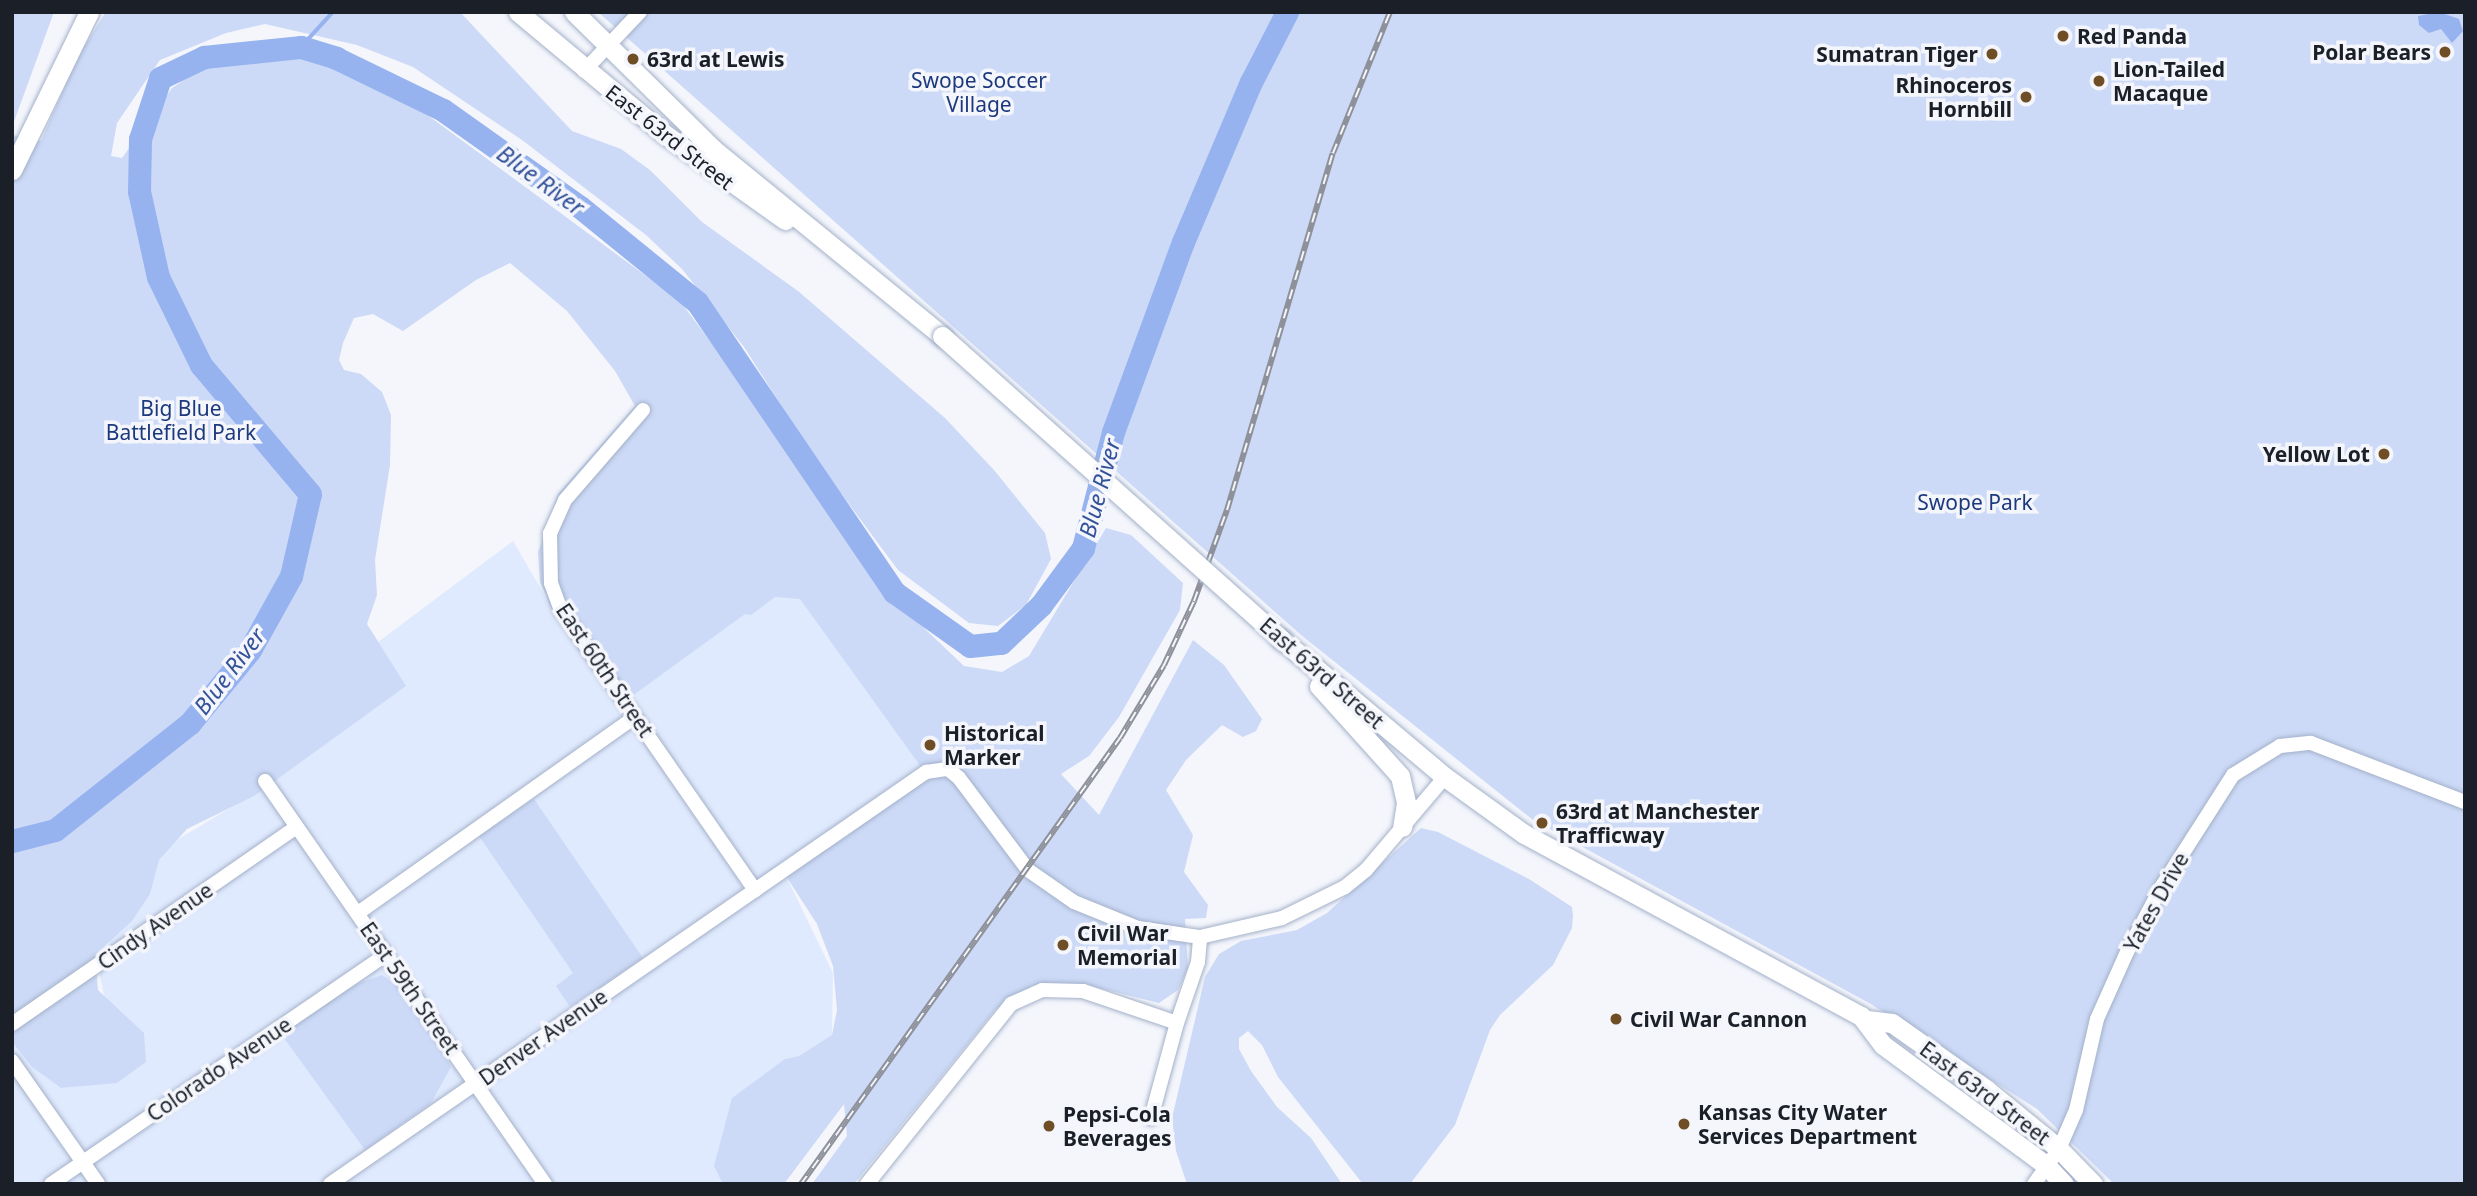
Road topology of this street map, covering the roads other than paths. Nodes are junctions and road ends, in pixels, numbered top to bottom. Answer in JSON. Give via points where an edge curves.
{"nodes":[{"id":1,"x":89,"y":12,"type":"edge"},
{"id":2,"x":518,"y":12,"type":"edge"},
{"id":3,"x":574,"y":12,"type":"edge"},
{"id":4,"x":640,"y":12,"type":"edge"},
{"id":5,"x":608,"y":46,"type":"junction"},
{"id":6,"x":584,"y":71,"type":"junction"},
{"id":7,"x":12,"y":170,"type":"edge"},
{"id":8,"x":832,"y":246,"type":"junction"},
{"id":9,"x":643,"y":410,"type":"dead end"},
{"id":10,"x":1281,"y":639,"type":"junction"},
{"id":11,"x":635,"y":717,"type":"junction"},
{"id":12,"x":1445,"y":777,"type":"junction"},
{"id":13,"x":265,"y":780,"type":"dead end"},
{"id":14,"x":2465,"y":802,"type":"edge"},
{"id":15,"x":298,"y":827,"type":"junction"},
{"id":16,"x":1402,"y":827,"type":"junction"},
{"id":17,"x":755,"y":890,"type":"junction"},
{"id":18,"x":358,"y":913,"type":"junction"},
{"id":19,"x":1200,"y":937,"type":"junction"},
{"id":20,"x":387,"y":954,"type":"junction"},
{"id":21,"x":1867,"y":1020,"type":"junction"},
{"id":22,"x":1177,"y":1023,"type":"junction"},
{"id":23,"x":12,"y":1024,"type":"edge"},
{"id":24,"x":12,"y":1060,"type":"edge"},
{"id":25,"x":476,"y":1083,"type":"junction"},
{"id":26,"x":1151,"y":1118,"type":"dead end"},
{"id":27,"x":2059,"y":1149,"type":"junction"},
{"id":28,"x":83,"y":1162,"type":"junction"},
{"id":29,"x":2046,"y":1165,"type":"junction"},
{"id":30,"x":51,"y":1184,"type":"edge"},
{"id":31,"x":98,"y":1184,"type":"edge"},
{"id":32,"x":330,"y":1184,"type":"edge"},
{"id":33,"x":545,"y":1184,"type":"edge"},
{"id":34,"x":867,"y":1184,"type":"edge"},
{"id":35,"x":2034,"y":1184,"type":"edge"},
{"id":36,"x":2064,"y":1184,"type":"edge"},
{"id":37,"x":2093,"y":1184,"type":"edge"}],
"edges":[{"from":1,"to":7,"type":"main road"},
{"from":2,"to":6,"type":"main road","name":"East 63rd Street"},
{"from":3,"to":5,"type":"main road","name":"East 63rd Street"},
{"from":4,"to":5,"type":"street"},
{"from":5,"to":6,"type":"street"},
{"from":5,"to":8,"type":"main road","name":"East 63rd Street","via":[[713,149]]},
{"from":6,"to":8,"type":"main road","name":"East 63rd Street","via":[[759,205]]},
{"from":8,"to":10,"type":"main road","name":"East 63rd Street","bridge":true,"via":[[942,336]]},
{"from":9,"to":11,"type":"street","name":"East 60th Street","via":[[565,500],[550,533],[548,555],[551,583],[561,610]]},
{"from":10,"to":12,"type":"main road","name":"East 63rd Street"},
{"from":10,"to":16,"type":"main road","via":[[1400,776],[1406,803]]},
{"from":11,"to":17,"type":"street","name":"East 60th Street"},
{"from":11,"to":18,"type":"street"},
{"from":12,"to":16,"type":"street"},
{"from":12,"to":21,"type":"main road","name":"East 63rd Street","via":[[1524,834]]},
{"from":13,"to":15,"type":"street","name":"East 59th Street"},
{"from":14,"to":27,"type":"street","name":"Yates Drive","via":[[2311,743],[2280,746],[2232,775],[2127,952],[2097,1019],[2076,1110]]},
{"from":15,"to":18,"type":"street","name":"East 59th Street"},
{"from":15,"to":23,"type":"street","name":"Cindy Avenue"},
{"from":16,"to":19,"type":"street","via":[[1366,870],[1322,901],[1282,918]]},
{"from":17,"to":19,"type":"street","name":"Denver Avenue","via":[[926,772],[939,768],[959,778],[1002,840],[1028,870],[1055,890],[1115,921]]},
{"from":17,"to":25,"type":"street","name":"Denver Avenue"},
{"from":18,"to":20,"type":"street","name":"East 59th Street"},
{"from":19,"to":22,"type":"street","via":[[1198,962]]},
{"from":20,"to":25,"type":"street","name":"East 59th Street"},
{"from":20,"to":28,"type":"street","name":"Colorado Avenue"},
{"from":21,"to":27,"type":"main road","name":"East 63rd Street","via":[[1892,1023],[1987,1090]]},
{"from":21,"to":29,"type":"main road","name":"East 63rd Street","via":[[1883,1045]]},
{"from":22,"to":26,"type":"street"},
{"from":22,"to":34,"type":"street","via":[[1083,991],[1042,990],[1011,1004]]},
{"from":24,"to":28,"type":"street"},
{"from":25,"to":32,"type":"street","name":"Denver Avenue"},
{"from":25,"to":33,"type":"street","name":"East 59th Street"},
{"from":27,"to":29,"type":"street","name":"Yates Drive"},
{"from":27,"to":37,"type":"main road","name":"East 63rd Street"},
{"from":28,"to":30,"type":"street","name":"Colorado Avenue"},
{"from":28,"to":31,"type":"street"},
{"from":29,"to":35,"type":"street","name":"Yates Drive"},
{"from":29,"to":36,"type":"main road","name":"East 63rd Street"}]}
